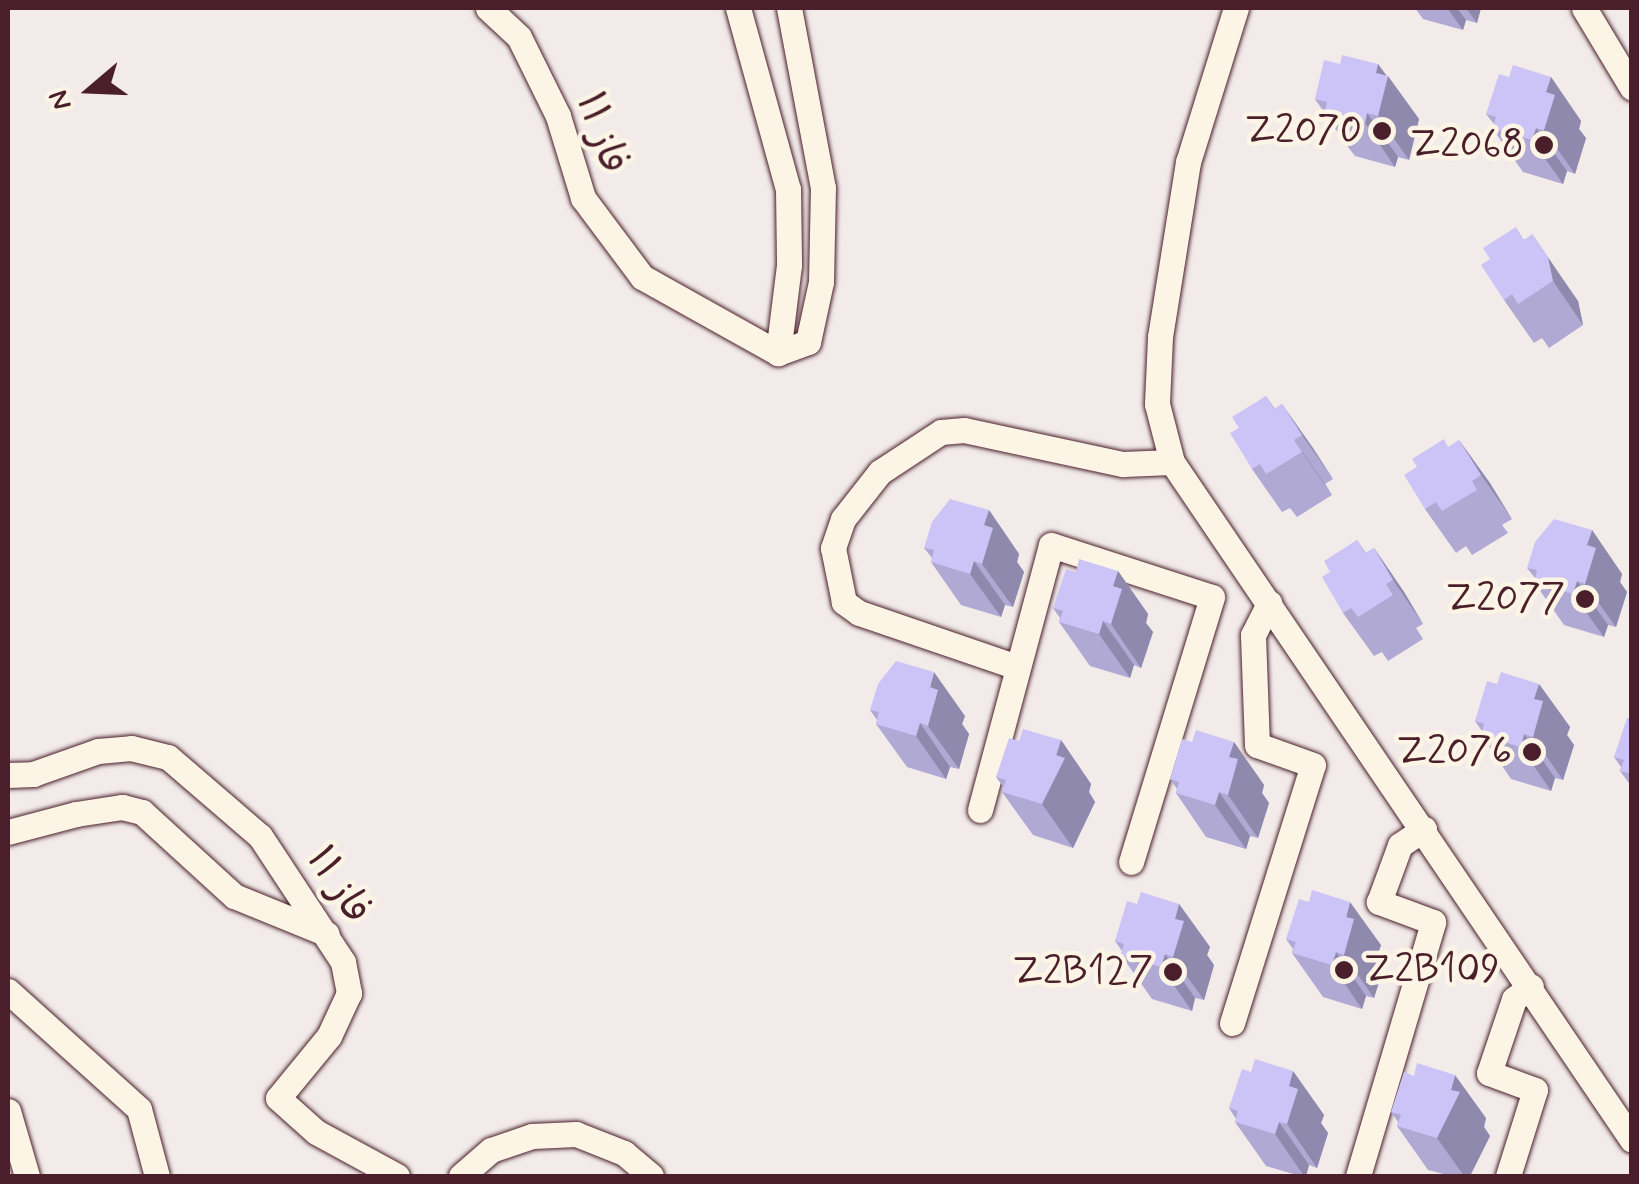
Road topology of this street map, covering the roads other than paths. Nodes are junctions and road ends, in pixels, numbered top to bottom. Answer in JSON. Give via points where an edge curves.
{"nodes":[{"id":1,"x":488,"y":8,"type":"edge"},
{"id":2,"x":738,"y":8,"type":"edge"},
{"id":3,"x":789,"y":8,"type":"edge"},
{"id":4,"x":1236,"y":8,"type":"edge"},
{"id":5,"x":1584,"y":8,"type":"edge"},
{"id":6,"x":1632,"y":88,"type":"edge"},
{"id":7,"x":778,"y":352,"type":"junction"},
{"id":8,"x":1172,"y":462,"type":"junction"},
{"id":9,"x":1269,"y":604,"type":"junction"},
{"id":10,"x":1018,"y":666,"type":"junction"},
{"id":11,"x":8,"y":775,"type":"edge"},
{"id":12,"x":980,"y":810,"type":"dead end"},
{"id":13,"x":1424,"y":830,"type":"junction"},
{"id":14,"x":8,"y":832,"type":"edge"},
{"id":15,"x":1131,"y":862,"type":"dead end"},
{"id":16,"x":327,"y":934,"type":"junction"},
{"id":17,"x":1531,"y":986,"type":"junction"},
{"id":18,"x":8,"y":991,"type":"edge"},
{"id":19,"x":1232,"y":1022,"type":"dead end"},
{"id":20,"x":8,"y":1110,"type":"edge"},
{"id":21,"x":1632,"y":1140,"type":"edge"},
{"id":22,"x":27,"y":1176,"type":"edge"},
{"id":23,"x":157,"y":1176,"type":"edge"},
{"id":24,"x":397,"y":1176,"type":"edge"},
{"id":25,"x":462,"y":1176,"type":"edge"},
{"id":26,"x":651,"y":1176,"type":"edge"},
{"id":27,"x":1358,"y":1176,"type":"edge"},
{"id":28,"x":1508,"y":1176,"type":"edge"}],
"edges":[{"from":1,"to":7,"type":"street","name":"فاز ۱۱","via":[[519,37],[558,116],[584,198],[642,278]]},
{"from":2,"to":7,"type":"street","via":[[788,190],[789,265]]},
{"from":3,"to":7,"type":"street","via":[[824,188],[821,282],[808,342]]},
{"from":4,"to":8,"type":"street","via":[[1188,162],[1160,337],[1157,404]]},
{"from":5,"to":6,"type":"street"},
{"from":8,"to":9,"type":"street"},
{"from":8,"to":10,"type":"street","via":[[1123,464],[964,430],[941,432],[880,472],[843,519],[833,548],[844,602],[858,613]]},
{"from":9,"to":13,"type":"street"},
{"from":9,"to":19,"type":"street","via":[[1254,635],[1257,745],[1313,765]]},
{"from":10,"to":12,"type":"street"},
{"from":10,"to":15,"type":"street","via":[[1051,545],[1212,597]]},
{"from":11,"to":16,"type":"street","name":"فاز ۱۱","via":[[131,748],[168,756],[260,836]]},
{"from":13,"to":17,"type":"street"},
{"from":13,"to":27,"type":"street","via":[[1400,845],[1379,902],[1433,922]]},
{"from":14,"to":16,"type":"street","via":[[122,807],[142,812],[234,896]]},
{"from":16,"to":24,"type":"street","name":"فاز ۱۱","via":[[343,962],[348,993],[328,1036],[278,1098],[316,1132]]},
{"from":17,"to":21,"type":"street"},
{"from":17,"to":28,"type":"street","via":[[1514,999],[1489,1073],[1535,1090]]},
{"from":18,"to":23,"type":"street","via":[[139,1110]]},
{"from":20,"to":22,"type":"street"},
{"from":25,"to":26,"type":"street","via":[[491,1150],[532,1136],[576,1134],[624,1153]]}]}
